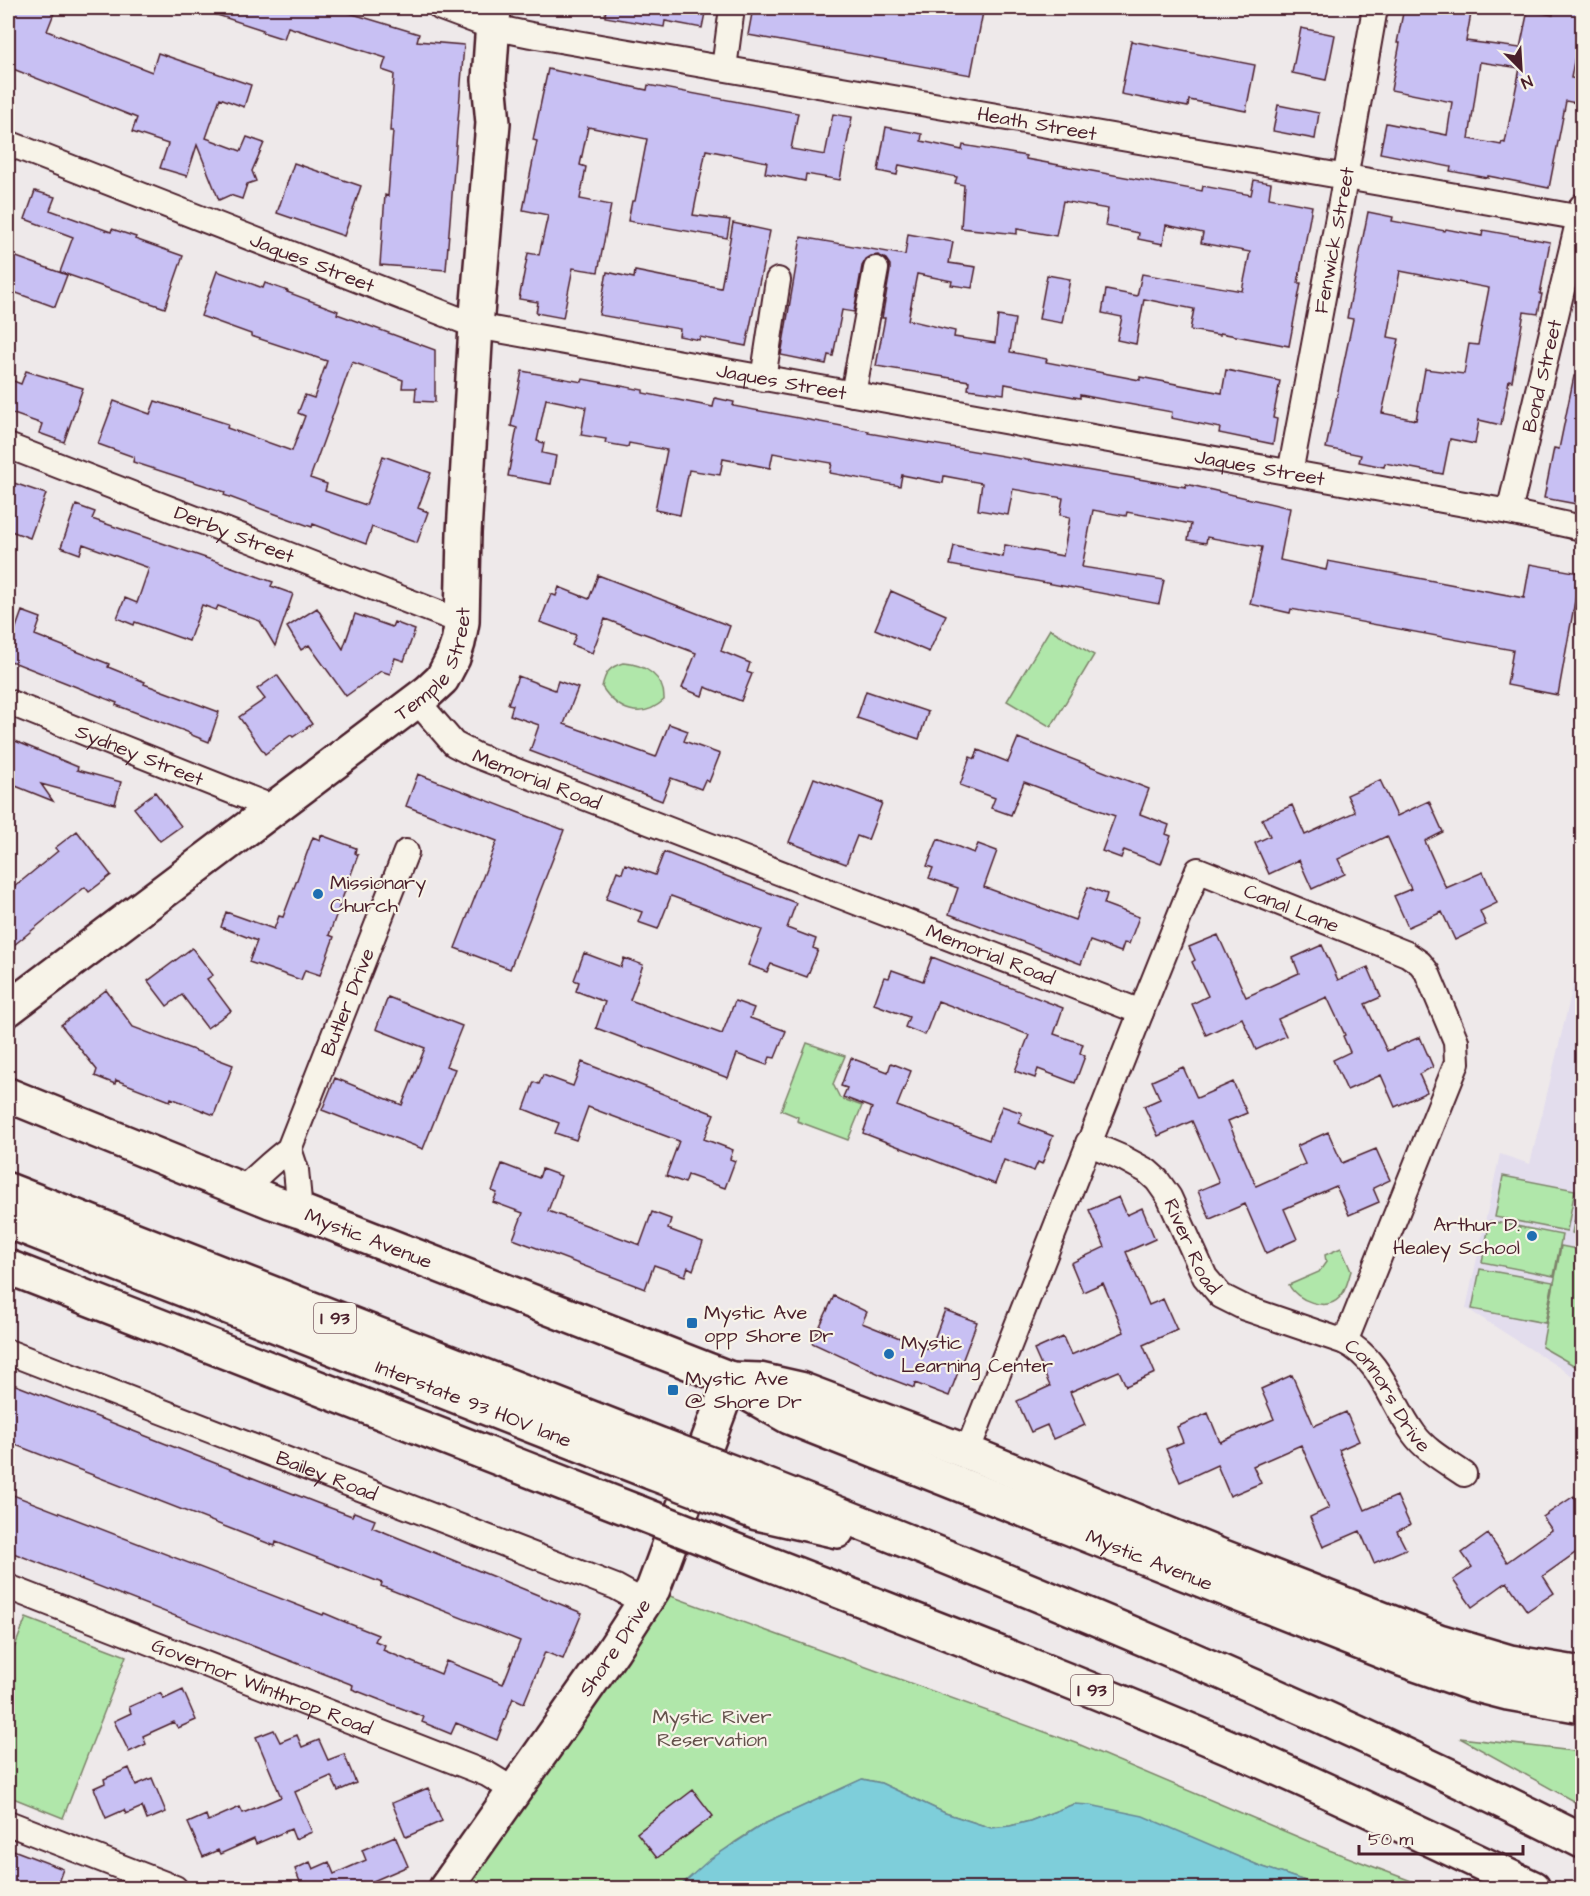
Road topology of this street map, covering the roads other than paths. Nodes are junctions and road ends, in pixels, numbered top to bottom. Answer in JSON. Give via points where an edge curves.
{"nodes":[{"id":1,"x":441,"y":8,"type":"edge"},
{"id":2,"x":732,"y":8,"type":"edge"},
{"id":3,"x":1375,"y":8,"type":"edge"},
{"id":4,"x":504,"y":18,"type":"edge"},
{"id":5,"x":724,"y":68,"type":"junction"},
{"id":6,"x":8,"y":143,"type":"edge"},
{"id":7,"x":1346,"y":177,"type":"junction"},
{"id":8,"x":1582,"y":214,"type":"edge"},
{"id":9,"x":876,"y":269,"type":"dead end"},
{"id":10,"x":778,"y":280,"type":"dead end"},
{"id":11,"x":476,"y":326,"type":"junction"},
{"id":12,"x":763,"y":379,"type":"junction"},
{"id":13,"x":853,"y":394,"type":"junction"},
{"id":14,"x":8,"y":446,"type":"edge"},
{"id":15,"x":1290,"y":473,"type":"junction"},
{"id":16,"x":1509,"y":512,"type":"junction"},
{"id":17,"x":1582,"y":528,"type":"edge"},
{"id":18,"x":462,"y":622,"type":"junction"},
{"id":19,"x":417,"y":701,"type":"junction"},
{"id":20,"x":8,"y":702,"type":"edge"},
{"id":21,"x":274,"y":808,"type":"junction"},
{"id":22,"x":406,"y":852,"type":"dead end"},
{"id":23,"x":8,"y":1009,"type":"edge"},
{"id":24,"x":1141,"y":1012,"type":"junction"},
{"id":25,"x":1455,"y":1068,"type":"joint"},
{"id":26,"x":8,"y":1095,"type":"edge"},
{"id":27,"x":1088,"y":1143,"type":"junction"},
{"id":28,"x":289,"y":1149,"type":"junction"},
{"id":29,"x":242,"y":1189,"type":"junction"},
{"id":30,"x":8,"y":1190,"type":"edge"},
{"id":31,"x":300,"y":1211,"type":"junction"},
{"id":32,"x":8,"y":1221,"type":"edge"},
{"id":33,"x":8,"y":1267,"type":"edge"},
{"id":34,"x":1345,"y":1342,"type":"junction"},
{"id":35,"x":8,"y":1352,"type":"edge"},
{"id":36,"x":731,"y":1379,"type":"junction"},
{"id":37,"x":967,"y":1452,"type":"junction"},
{"id":38,"x":658,"y":1459,"type":"junction"},
{"id":39,"x":1464,"y":1474,"type":"dead end"},
{"id":40,"x":8,"y":1587,"type":"edge"},
{"id":41,"x":645,"y":1603,"type":"junction"},
{"id":42,"x":1582,"y":1674,"type":"edge"},
{"id":43,"x":1582,"y":1706,"type":"edge"},
{"id":44,"x":515,"y":1791,"type":"junction"},
{"id":45,"x":8,"y":1823,"type":"edge"},
{"id":46,"x":1582,"y":1841,"type":"edge"},
{"id":47,"x":175,"y":1888,"type":"edge"},
{"id":48,"x":446,"y":1888,"type":"edge"},
{"id":49,"x":1533,"y":1888,"type":"edge"}],
"edges":[{"from":1,"to":4,"type":"street","name":"Heath Street"},
{"from":2,"to":5,"type":"street"},
{"from":3,"to":7,"type":"street","name":"Fenwick Street"},
{"from":4,"to":5,"type":"street","name":"Heath Street"},
{"from":4,"to":11,"type":"main road","name":"Temple Street","via":[[508,81],[493,123]]},
{"from":5,"to":7,"type":"street","name":"Heath Street"},
{"from":6,"to":11,"type":"street","name":"Jaques Street"},
{"from":7,"to":8,"type":"street","name":"Heath Street"},
{"from":7,"to":15,"type":"street","name":"Fenwick Street"},
{"from":8,"to":16,"type":"street","name":"Bond Street"},
{"from":9,"to":13,"type":"street"},
{"from":10,"to":12,"type":"street"},
{"from":11,"to":12,"type":"street","name":"Jaques Street"},
{"from":11,"to":18,"type":"main road","name":"Temple Street"},
{"from":12,"to":13,"type":"street","name":"Jaques Street"},
{"from":13,"to":15,"type":"street","name":"Jaques Street"},
{"from":14,"to":18,"type":"street","name":"Derby Street"},
{"from":15,"to":16,"type":"street","name":"Jaques Street"},
{"from":16,"to":17,"type":"street","name":"Jaques Street"},
{"from":18,"to":19,"type":"main road","name":"Temple Street","via":[[448,669]]},
{"from":19,"to":21,"type":"main road","name":"Temple Street"},
{"from":19,"to":24,"type":"street","name":"Memorial Road","via":[[454,744],[475,755]]},
{"from":20,"to":21,"type":"street","name":"Sydney Street"},
{"from":21,"to":23,"type":"main road","name":"Temple Street"},
{"from":22,"to":28,"type":"street","name":"Butler Drive"},
{"from":24,"to":25,"type":"street","name":"Canal Lane","via":[[1198,870],[1416,960],[1427,972],[1455,1036]]},
{"from":24,"to":27,"type":"street"},
{"from":25,"to":34,"type":"street","name":"Connors Drive"},
{"from":26,"to":29,"type":"main road","name":"Mystic Avenue"},
{"from":27,"to":34,"type":"street","name":"River Road","via":[[1123,1158],[1157,1180],[1169,1197],[1205,1277],[1221,1296]]},
{"from":27,"to":37,"type":"street"},
{"from":28,"to":29,"type":"street","name":"Butler Drive"},
{"from":28,"to":31,"type":"street","via":[[296,1170]]},
{"from":29,"to":31,"type":"main road","name":"Mystic Avenue"},
{"from":30,"to":38,"type":"main road","number":"I 93"},
{"from":31,"to":36,"type":"main road","name":"Mystic Avenue"},
{"from":32,"to":38,"type":"main road","name":"Interstate 93 HOV lane","number":"I 93"},
{"from":33,"to":49,"type":"main road","number":"I 93","bridge":true,"via":[[1177,1725],[1331,1792]]},
{"from":34,"to":39,"type":"street","name":"Connors Drive","via":[[1370,1361],[1415,1435]]},
{"from":35,"to":41,"type":"street","name":"Bailey Road","via":[[616,1587]]},
{"from":36,"to":37,"type":"main road","name":"Mystic Avenue","via":[[760,1380],[800,1389]]},
{"from":36,"to":41,"type":"main road","name":"Shore Drive","via":[[660,1575]]},
{"from":36,"to":43,"type":"main road","name":"Mystic Avenue","via":[[789,1418],[1393,1656],[1473,1684]]},
{"from":37,"to":42,"type":"main road","name":"Mystic Avenue","via":[[1430,1637],[1510,1662]]},
{"from":38,"to":46,"type":"main road","number":"I 93","bridge":true,"via":[[737,1490],[947,1556],[1207,1665]]},
{"from":40,"to":44,"type":"street","name":"Governor Winthrop Road","via":[[487,1774]]},
{"from":41,"to":44,"type":"main road","name":"Shore Drive"},
{"from":44,"to":48,"type":"main road","name":"Shore Drive"},
{"from":45,"to":47,"type":"street"}]}
